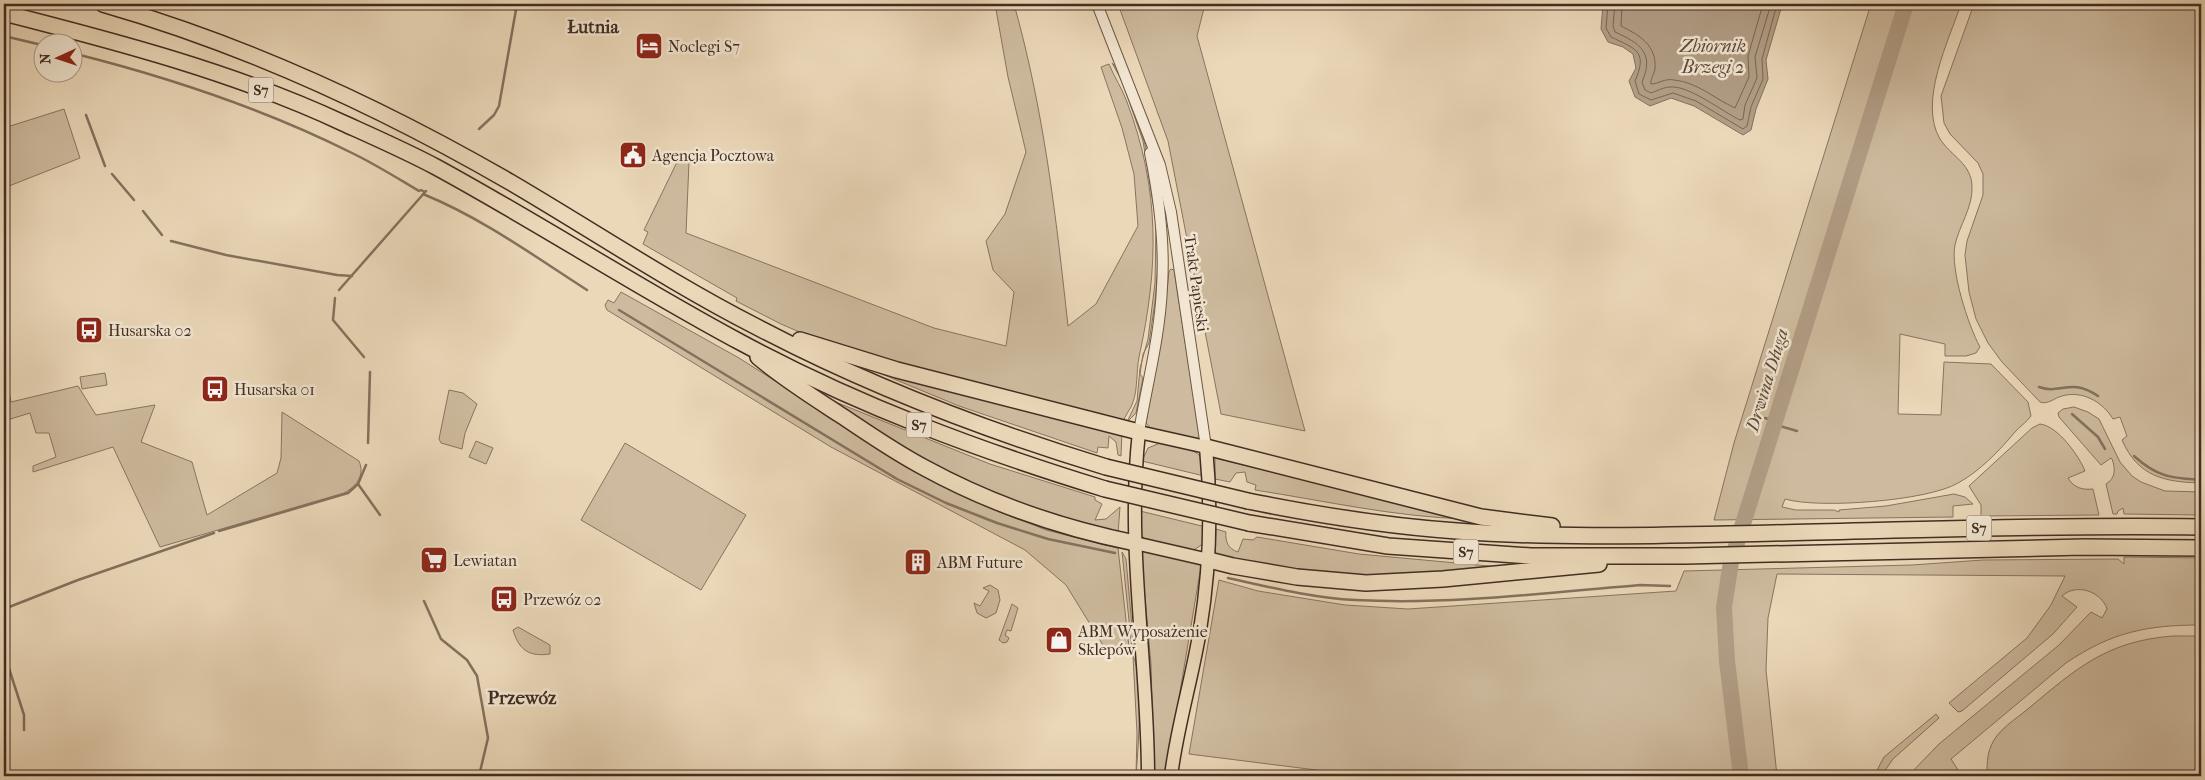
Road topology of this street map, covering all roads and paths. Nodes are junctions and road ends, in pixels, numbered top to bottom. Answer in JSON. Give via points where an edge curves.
{"nodes":[{"id":1,"x":103,"y":4,"type":"edge"},
{"id":2,"x":1097,"y":4,"type":"edge"},
{"id":3,"x":4,"y":13,"type":"edge"},
{"id":4,"x":1145,"y":126,"type":"junction"},
{"id":5,"x":753,"y":325,"type":"junction"},
{"id":6,"x":742,"y":343,"type":"junction"},
{"id":7,"x":1139,"y":432,"type":"junction"},
{"id":8,"x":1206,"y":447,"type":"junction"},
{"id":9,"x":2201,"y":527,"type":"edge"},
{"id":10,"x":1633,"y":535,"type":"junction"},
{"id":11,"x":1134,"y":542,"type":"junction"},
{"id":12,"x":2201,"y":548,"type":"edge"},
{"id":13,"x":1685,"y":556,"type":"junction"},
{"id":14,"x":1209,"y":560,"type":"junction"},
{"id":15,"x":1148,"y":776,"type":"edge"},
{"id":16,"x":1171,"y":776,"type":"edge"}],
"edges":[{"from":1,"to":5,"type":"highway","number":"S7","via":[[254,56],[417,131]]},
{"from":2,"to":4,"type":"street","name":"Trakt Papieski"},
{"from":3,"to":6,"type":"highway","number":"S7","via":[[171,58],[340,121],[432,165]]},
{"from":4,"to":7,"type":"street","name":"Trakt Papieski","via":[[1160,214],[1162,286]]},
{"from":4,"to":8,"type":"street","name":"Trakt Papieski","via":[[1158,159],[1171,212]]},
{"from":5,"to":7,"type":"highway","via":[[897,370]]},
{"from":5,"to":10,"type":"highway","number":"S7","bridge":true,"via":[[931,408],[1043,448],[1106,467],[1248,501],[1353,520],[1448,530],[1519,535]]},
{"from":6,"to":11,"type":"highway","via":[[774,371],[923,468],[1022,513]]},
{"from":6,"to":13,"type":"highway","number":"S7","bridge":true,"via":[[856,399],[972,446],[1105,489],[1249,523],[1388,546],[1438,550],[1531,556]]},
{"from":7,"to":8,"type":"main road"},
{"from":7,"to":11,"type":"main road"},
{"from":8,"to":10,"type":"highway","via":[[1480,517]]},
{"from":8,"to":14,"type":"main road"},
{"from":9,"to":10,"type":"highway","number":"S7","via":[[2080,526]]},
{"from":11,"to":14,"type":"main road"},
{"from":11,"to":15,"type":"main road"},
{"from":12,"to":13,"type":"highway","number":"S7","via":[[2084,547]]},
{"from":13,"to":14,"type":"highway","via":[[1388,583],[1319,580]]},
{"from":14,"to":16,"type":"main road","via":[[1200,632]]}]}
